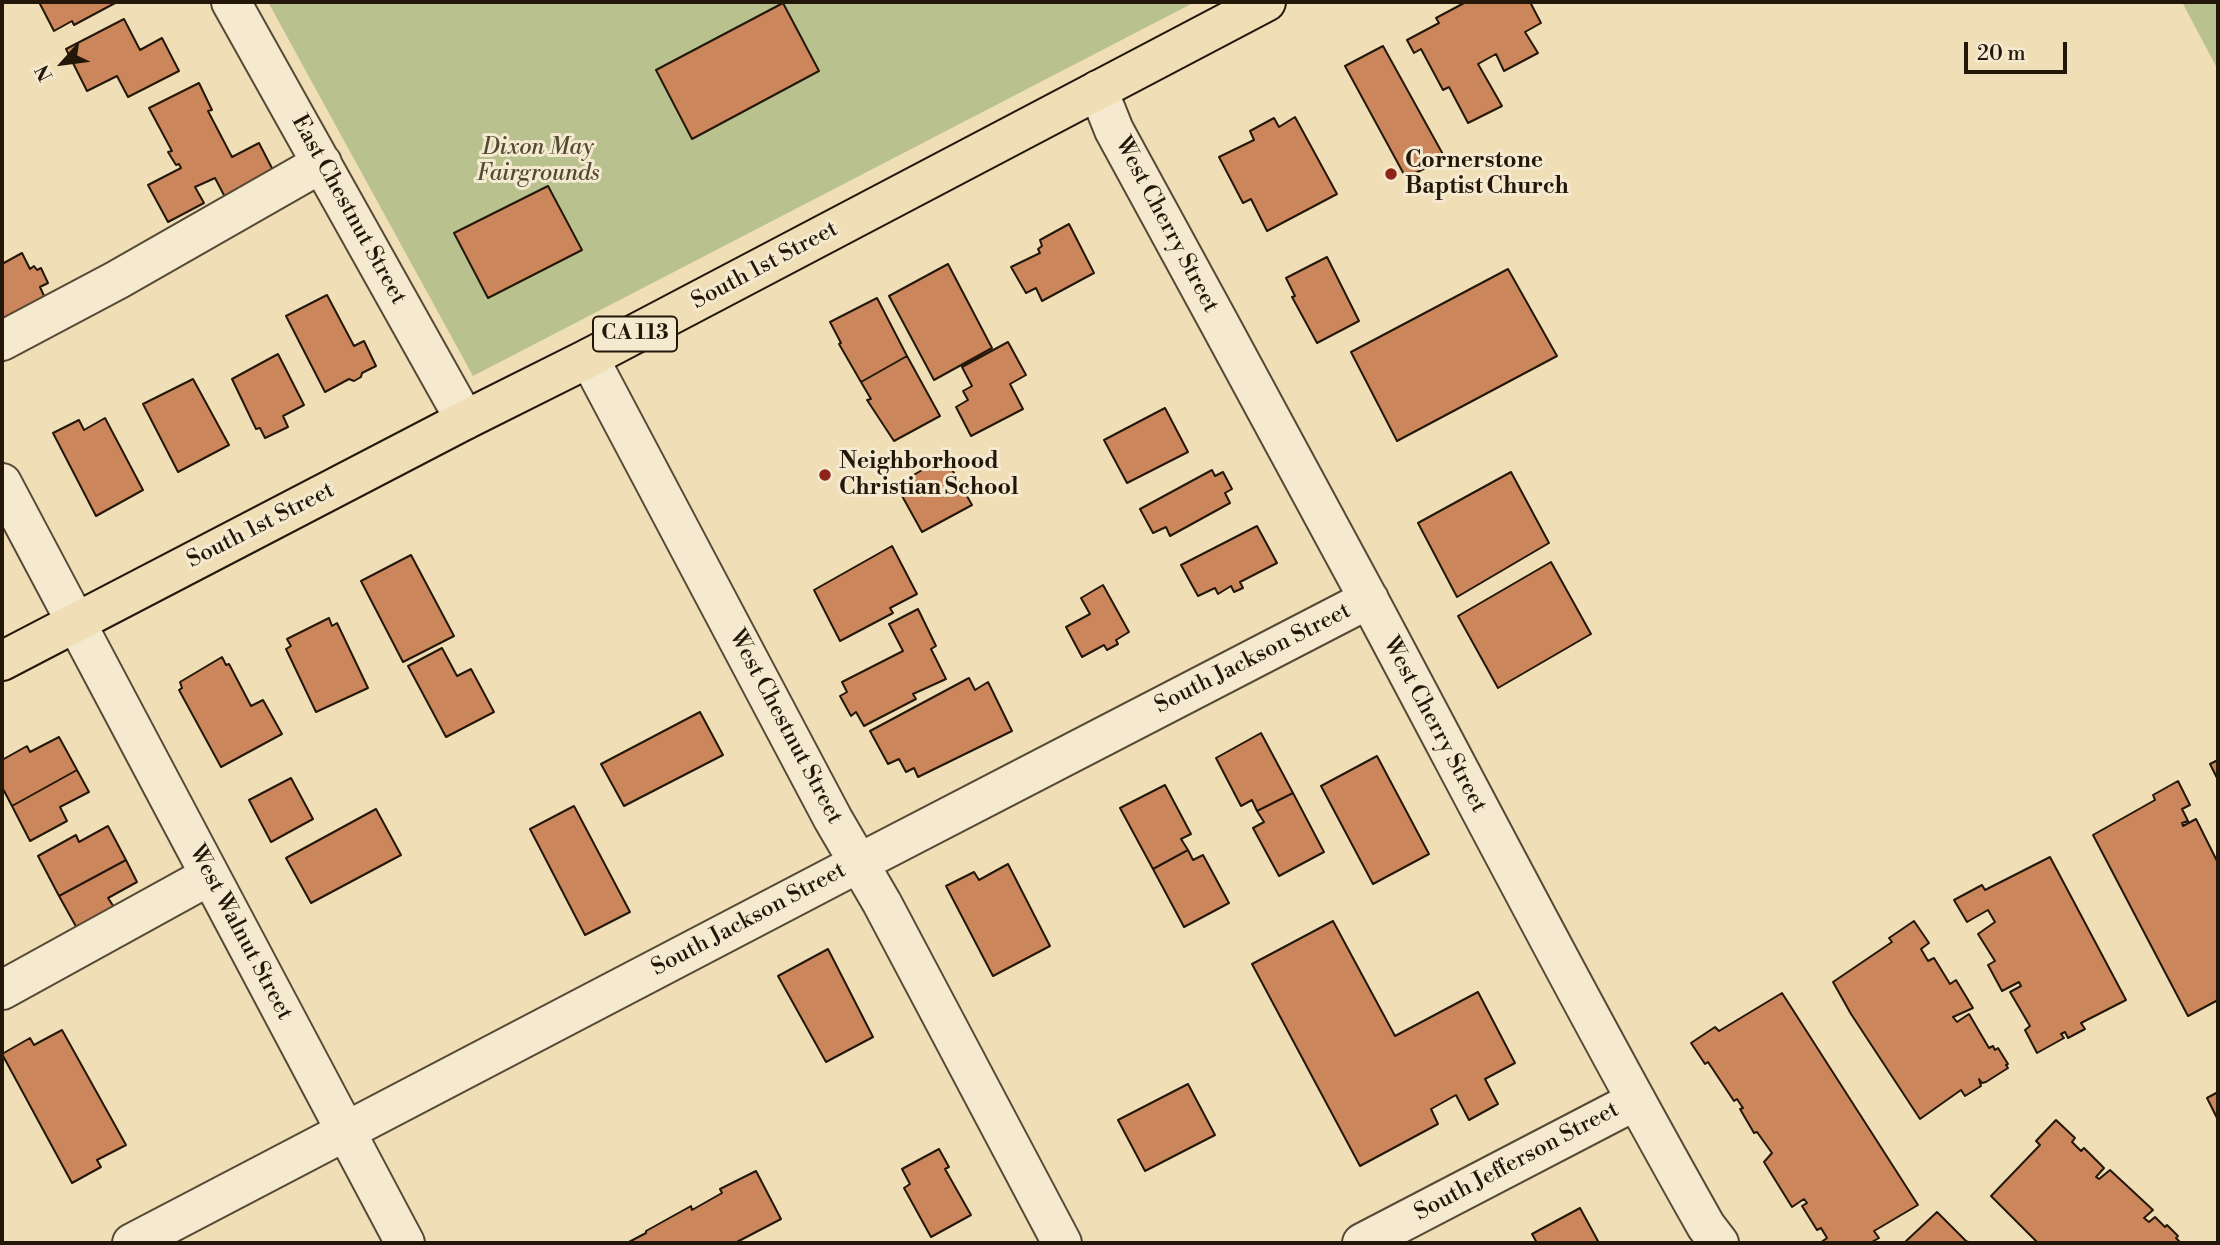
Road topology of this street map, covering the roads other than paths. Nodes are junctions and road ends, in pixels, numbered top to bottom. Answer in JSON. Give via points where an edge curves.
{"nodes":[{"id":1,"x":231,"y":2,"type":"edge"},
{"id":2,"x":1266,"y":2,"type":"edge"},
{"id":3,"x":1098,"y":90,"type":"junction"},
{"id":4,"x":322,"y":163,"type":"junction"},
{"id":5,"x":2,"y":341,"type":"edge"},
{"id":6,"x":589,"y":358,"type":"junction"},
{"id":7,"x":465,"y":420,"type":"junction"},
{"id":8,"x":2,"y":483,"type":"edge"},
{"id":9,"x":1369,"y":599,"type":"junction"},
{"id":10,"x":76,"y":622,"type":"junction"},
{"id":11,"x":2,"y":661,"type":"edge"},
{"id":12,"x":859,"y":863,"type":"junction"},
{"id":13,"x":209,"y":876,"type":"junction"},
{"id":14,"x":2,"y":990,"type":"edge"},
{"id":15,"x":1635,"y":1101,"type":"junction"},
{"id":16,"x":346,"y":1130,"type":"junction"},
{"id":17,"x":132,"y":1243,"type":"edge"},
{"id":18,"x":405,"y":1243,"type":"edge"},
{"id":19,"x":1062,"y":1243,"type":"edge"},
{"id":20,"x":1362,"y":1243,"type":"edge"},
{"id":21,"x":1719,"y":1243,"type":"edge"}],
"edges":[{"from":1,"to":4,"type":"street","name":"East Chestnut Street"},
{"from":2,"to":3,"type":"main road","name":"South 1st Street","number":"CA 113"},
{"from":3,"to":6,"type":"main road","name":"South 1st Street","number":"CA 113"},
{"from":3,"to":9,"type":"street","name":"West Cherry Street","via":[[1114,130]]},
{"from":4,"to":5,"type":"street"},
{"from":4,"to":7,"type":"street","name":"East Chestnut Street"},
{"from":6,"to":7,"type":"main road","name":"South 1st Street","number":"CA 113"},
{"from":6,"to":12,"type":"street","name":"West Chestnut Street"},
{"from":7,"to":10,"type":"main road","name":"South 1st Street","number":"CA 113"},
{"from":8,"to":10,"type":"street","name":"West Walnut Street"},
{"from":9,"to":12,"type":"street","name":"South Jackson Street"},
{"from":9,"to":15,"type":"street","name":"West Cherry Street"},
{"from":10,"to":11,"type":"main road","name":"South 1st Street","number":"CA 113"},
{"from":10,"to":13,"type":"street","name":"West Walnut Street"},
{"from":12,"to":16,"type":"street","name":"South Jackson Street"},
{"from":12,"to":19,"type":"street","name":"West Chestnut Street"},
{"from":13,"to":14,"type":"street"},
{"from":13,"to":16,"type":"street","name":"West Walnut Street"},
{"from":15,"to":20,"type":"street","name":"South Jefferson Street"},
{"from":15,"to":21,"type":"street","name":"West Cherry Street"},
{"from":16,"to":17,"type":"street","name":"South Jackson Street"},
{"from":16,"to":18,"type":"street","name":"West Walnut Street"}]}
